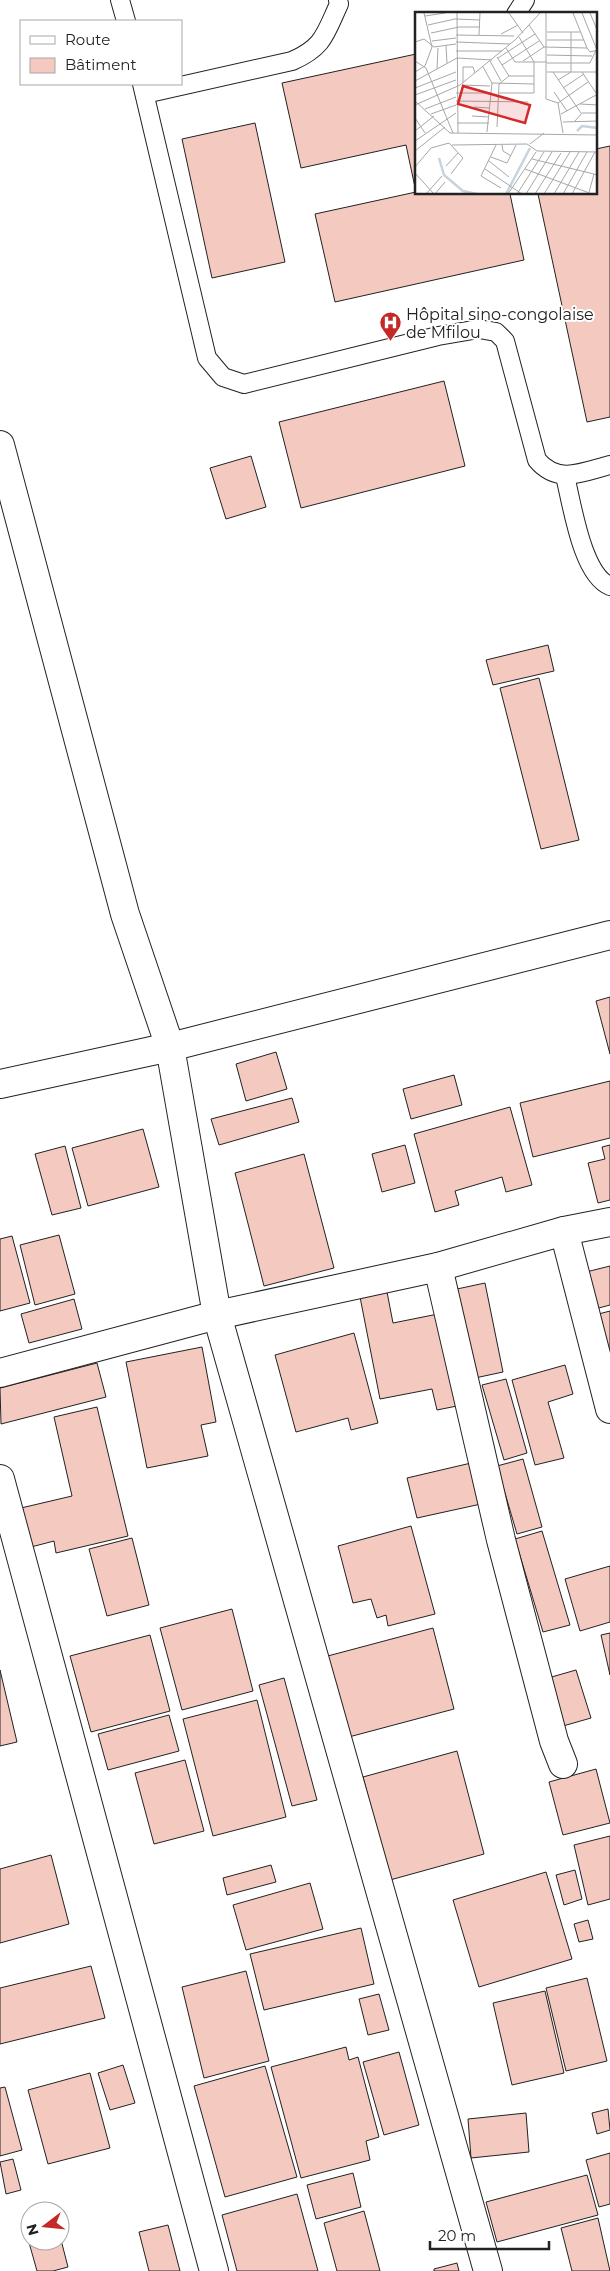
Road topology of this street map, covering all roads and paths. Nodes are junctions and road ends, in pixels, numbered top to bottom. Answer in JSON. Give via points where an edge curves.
{"nodes":[{"id":1,"x":120,"y":0,"type":"edge"},
{"id":2,"x":338,"y":0,"type":"edge"},
{"id":3,"x":525,"y":0,"type":"edge"},
{"id":4,"x":517,"y":12,"type":"edge"},
{"id":5,"x":126,"y":20,"type":"edge"},
{"id":6,"x":182,"y":82,"type":"edge"},
{"id":7,"x":165,"y":85,"type":"edge"},
{"id":8,"x":144,"y":89,"type":"edge"},
{"id":9,"x":0,"y":445,"type":"edge"},
{"id":10,"x":610,"y":465,"type":"edge"},
{"id":11,"x":565,"y":476,"type":"junction"},
{"id":12,"x":610,"y":586,"type":"edge"},
{"id":13,"x":610,"y":935,"type":"edge"},
{"id":14,"x":170,"y":1047,"type":"junction"},
{"id":15,"x":0,"y":1084,"type":"edge"},
{"id":16,"x":610,"y":1222,"type":"edge"},
{"id":17,"x":564,"y":1231,"type":"junction"},
{"id":18,"x":438,"y":1266,"type":"junction"},
{"id":19,"x":217,"y":1315,"type":"junction"},
{"id":20,"x":0,"y":1373,"type":"edge"},
{"id":21,"x":610,"y":1409,"type":"edge"},
{"id":22,"x":0,"y":1479,"type":"edge"},
{"id":23,"x":563,"y":1764,"type":"dead end"},
{"id":24,"x":214,"y":2271,"type":"edge"},
{"id":25,"x":488,"y":2271,"type":"edge"}],
"edges":[{"from":1,"to":5,"type":"lane"},
{"from":2,"to":6,"type":"lane","via":[[323,39],[310,53],[292,61]]},
{"from":3,"to":4,"type":"lane"},
{"from":7,"to":8,"type":"lane"},
{"from":8,"to":11,"type":"lane","via":[[207,358],[223,377],[244,384],[438,336],[479,329],[496,332],[505,341],[537,460],[545,470]]},
{"from":9,"to":14,"type":"street","via":[[125,914]]},
{"from":10,"to":11,"type":"lane"},
{"from":11,"to":12,"type":"lane","via":[[589,566],[602,582]]},
{"from":13,"to":14,"type":"street"},
{"from":14,"to":15,"type":"street"},
{"from":14,"to":19,"type":"street"},
{"from":16,"to":17,"type":"street"},
{"from":17,"to":18,"type":"street"},
{"from":17,"to":21,"type":"street"},
{"from":18,"to":19,"type":"street"},
{"from":18,"to":23,"type":"street","via":[[501,1540],[554,1741]]},
{"from":19,"to":20,"type":"street"},
{"from":19,"to":25,"type":"street"},
{"from":22,"to":24,"type":"street"}]}
